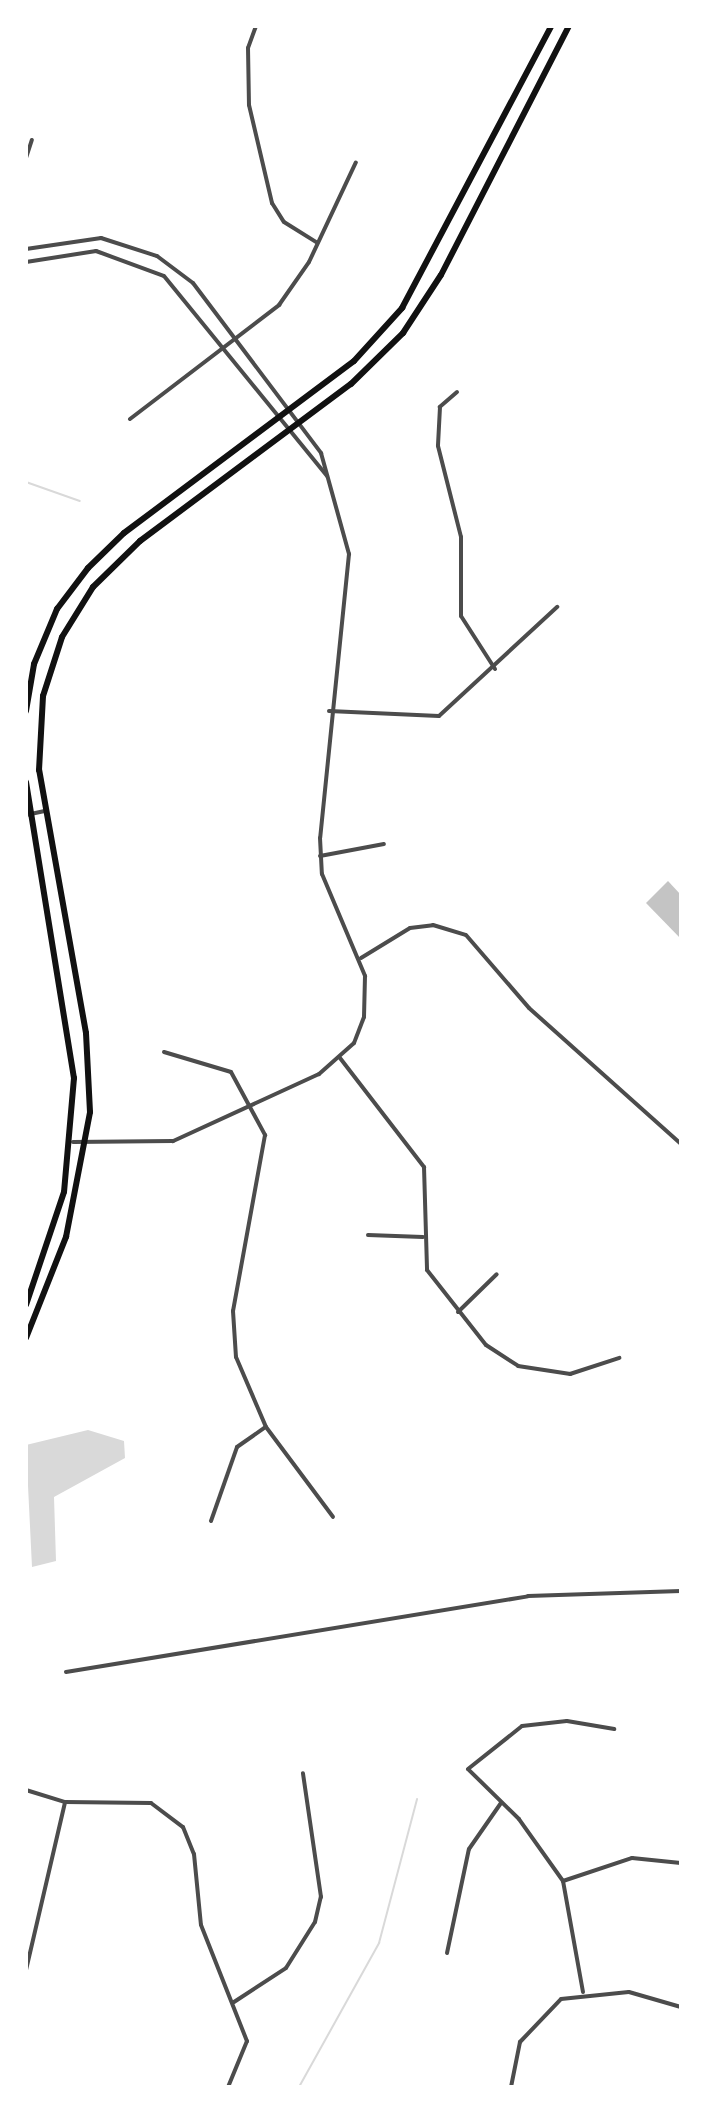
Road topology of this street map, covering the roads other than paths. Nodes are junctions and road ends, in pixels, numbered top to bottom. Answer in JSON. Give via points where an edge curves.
{"nodes":[{"id":1,"x":256,"y":26,"type":"edge"},
{"id":2,"x":551,"y":26,"type":"edge"},
{"id":3,"x":571,"y":26,"type":"edge"},
{"id":4,"x":32,"y":140,"type":"dead end"},
{"id":5,"x":26,"y":158,"type":"edge"},
{"id":6,"x":356,"y":162,"type":"dead end"},
{"id":7,"x":317,"y":243,"type":"junction"},
{"id":8,"x":26,"y":249,"type":"edge"},
{"id":9,"x":27,"y":260,"type":"edge"},
{"id":10,"x":236,"y":341,"type":"junction"},
{"id":11,"x":226,"y":347,"type":"junction"},
{"id":12,"x":457,"y":392,"type":"dead end"},
{"id":13,"x":288,"y":409,"type":"junction"},
{"id":14,"x":276,"y":416,"type":"junction"},
{"id":15,"x":130,"y":419,"type":"dead end"},
{"id":16,"x":298,"y":423,"type":"junction"},
{"id":17,"x":287,"y":431,"type":"junction"},
{"id":18,"x":327,"y":476,"type":"junction"},
{"id":19,"x":557,"y":607,"type":"dead end"},
{"id":20,"x":495,"y":669,"type":"junction"},
{"id":21,"x":26,"y":711,"type":"edge"},
{"id":22,"x":329,"y":711,"type":"junction"},
{"id":23,"x":26,"y":782,"type":"edge"},
{"id":24,"x":45,"y":811,"type":"junction"},
{"id":25,"x":29,"y":814,"type":"edge"},
{"id":26,"x":384,"y":844,"type":"dead end"},
{"id":27,"x":320,"y":856,"type":"junction"},
{"id":28,"x":361,"y":958,"type":"junction"},
{"id":29,"x":164,"y":1052,"type":"dead end"},
{"id":30,"x":340,"y":1058,"type":"junction"},
{"id":31,"x":251,"y":1102,"type":"junction"},
{"id":32,"x":73,"y":1142,"type":"junction"},
{"id":33,"x":86,"y":1142,"type":"junction"},
{"id":34,"x":681,"y":1144,"type":"edge"},
{"id":35,"x":368,"y":1235,"type":"dead end"},
{"id":36,"x":423,"y":1237,"type":"junction"},
{"id":37,"x":497,"y":1274,"type":"dead end"},
{"id":38,"x":26,"y":1305,"type":"edge"},
{"id":39,"x":458,"y":1312,"type":"junction"},
{"id":40,"x":26,"y":1338,"type":"edge"},
{"id":41,"x":619,"y":1358,"type":"dead end"},
{"id":42,"x":266,"y":1427,"type":"junction"},
{"id":43,"x":333,"y":1517,"type":"dead end"},
{"id":44,"x":211,"y":1521,"type":"dead end"},
{"id":45,"x":681,"y":1591,"type":"edge"},
{"id":46,"x":66,"y":1672,"type":"dead end"},
{"id":47,"x":614,"y":1729,"type":"dead end"},
{"id":48,"x":303,"y":1773,"type":"dead end"},
{"id":49,"x":26,"y":1790,"type":"edge"},
{"id":50,"x":65,"y":1802,"type":"junction"},
{"id":51,"x":501,"y":1803,"type":"junction"},
{"id":52,"x":681,"y":1863,"type":"edge"},
{"id":53,"x":563,"y":1881,"type":"junction"},
{"id":54,"x":28,"y":1950,"type":"edge"},
{"id":55,"x":447,"y":1953,"type":"dead end"},
{"id":56,"x":26,"y":1970,"type":"edge"},
{"id":57,"x":583,"y":1992,"type":"junction"},
{"id":58,"x":234,"y":2002,"type":"junction"},
{"id":59,"x":681,"y":2007,"type":"edge"},
{"id":60,"x":228,"y":2087,"type":"edge"},
{"id":61,"x":511,"y":2087,"type":"edge"}],
"edges":[{"from":1,"to":7,"type":"street","via":[[248,48],[249,105],[272,203],[284,222]]},
{"from":2,"to":13,"type":"main road","via":[[402,308],[354,361]]},
{"from":3,"to":16,"type":"main road","via":[[413,320],[367,370]]},
{"from":4,"to":5,"type":"street"},
{"from":6,"to":7,"type":"street"},
{"from":7,"to":10,"type":"street","via":[[279,305]]},
{"from":8,"to":10,"type":"street","via":[[75,237],[133,246],[193,283]]},
{"from":9,"to":11,"type":"street","via":[[76,250],[133,259],[187,295]]},
{"from":10,"to":11,"type":"street"},
{"from":10,"to":13,"type":"street"},
{"from":11,"to":14,"type":"street"},
{"from":11,"to":15,"type":"street"},
{"from":12,"to":20,"type":"street","via":[[440,407],[438,446],[461,537],[461,616]]},
{"from":13,"to":14,"type":"main road"},
{"from":13,"to":16,"type":"street"},
{"from":14,"to":17,"type":"street"},
{"from":14,"to":21,"type":"main road","via":[[88,568],[57,609],[34,664]]},
{"from":16,"to":17,"type":"main road"},
{"from":16,"to":18,"type":"street"},
{"from":17,"to":18,"type":"street"},
{"from":17,"to":24,"type":"main road","via":[[140,541],[93,587],[62,637],[43,696],[38,746]]},
{"from":18,"to":22,"type":"street","via":[[349,554]]},
{"from":19,"to":20,"type":"street"},
{"from":20,"to":22,"type":"street","via":[[439,716]]},
{"from":22,"to":27,"type":"street"},
{"from":23,"to":25,"type":"main road"},
{"from":24,"to":25,"type":"street"},
{"from":24,"to":33,"type":"main road","via":[[86,1033]]},
{"from":25,"to":32,"type":"main road","via":[[74,1078]]},
{"from":26,"to":27,"type":"street"},
{"from":27,"to":28,"type":"street"},
{"from":28,"to":30,"type":"street","via":[[364,1017]]},
{"from":28,"to":34,"type":"street","via":[[410,928],[433,925],[466,935],[529,1008]]},
{"from":29,"to":31,"type":"street","via":[[231,1072]]},
{"from":30,"to":31,"type":"street"},
{"from":30,"to":36,"type":"street","via":[[424,1167],[429,1204]]},
{"from":31,"to":33,"type":"street","via":[[173,1141]]},
{"from":31,"to":42,"type":"street","via":[[265,1135],[264,1161],[233,1311],[236,1357]]},
{"from":32,"to":33,"type":"street"},
{"from":32,"to":38,"type":"main road"},
{"from":33,"to":40,"type":"main road","via":[[66,1237]]},
{"from":35,"to":36,"type":"street"},
{"from":36,"to":39,"type":"street","via":[[427,1270]]},
{"from":37,"to":39,"type":"street"},
{"from":39,"to":41,"type":"street","via":[[486,1345],[518,1366],[570,1374]]},
{"from":42,"to":43,"type":"street"},
{"from":42,"to":44,"type":"street","via":[[237,1447]]},
{"from":45,"to":46,"type":"street","via":[[528,1596]]},
{"from":47,"to":51,"type":"street","via":[[555,1721],[522,1726],[468,1769]]},
{"from":48,"to":58,"type":"street","via":[[321,1897],[315,1922],[286,1968]]},
{"from":49,"to":50,"type":"street"},
{"from":50,"to":54,"type":"street"},
{"from":50,"to":58,"type":"street","via":[[151,1803],[173,1815],[194,1854],[201,1925]]},
{"from":51,"to":53,"type":"street"},
{"from":51,"to":55,"type":"street","via":[[469,1849]]},
{"from":52,"to":53,"type":"street","via":[[632,1858]]},
{"from":53,"to":57,"type":"street"},
{"from":54,"to":56,"type":"street"},
{"from":57,"to":59,"type":"street","via":[[654,1995]]},
{"from":57,"to":61,"type":"street","via":[[561,1999],[528,2028]]},
{"from":58,"to":60,"type":"street","via":[[247,2041]]}]}
